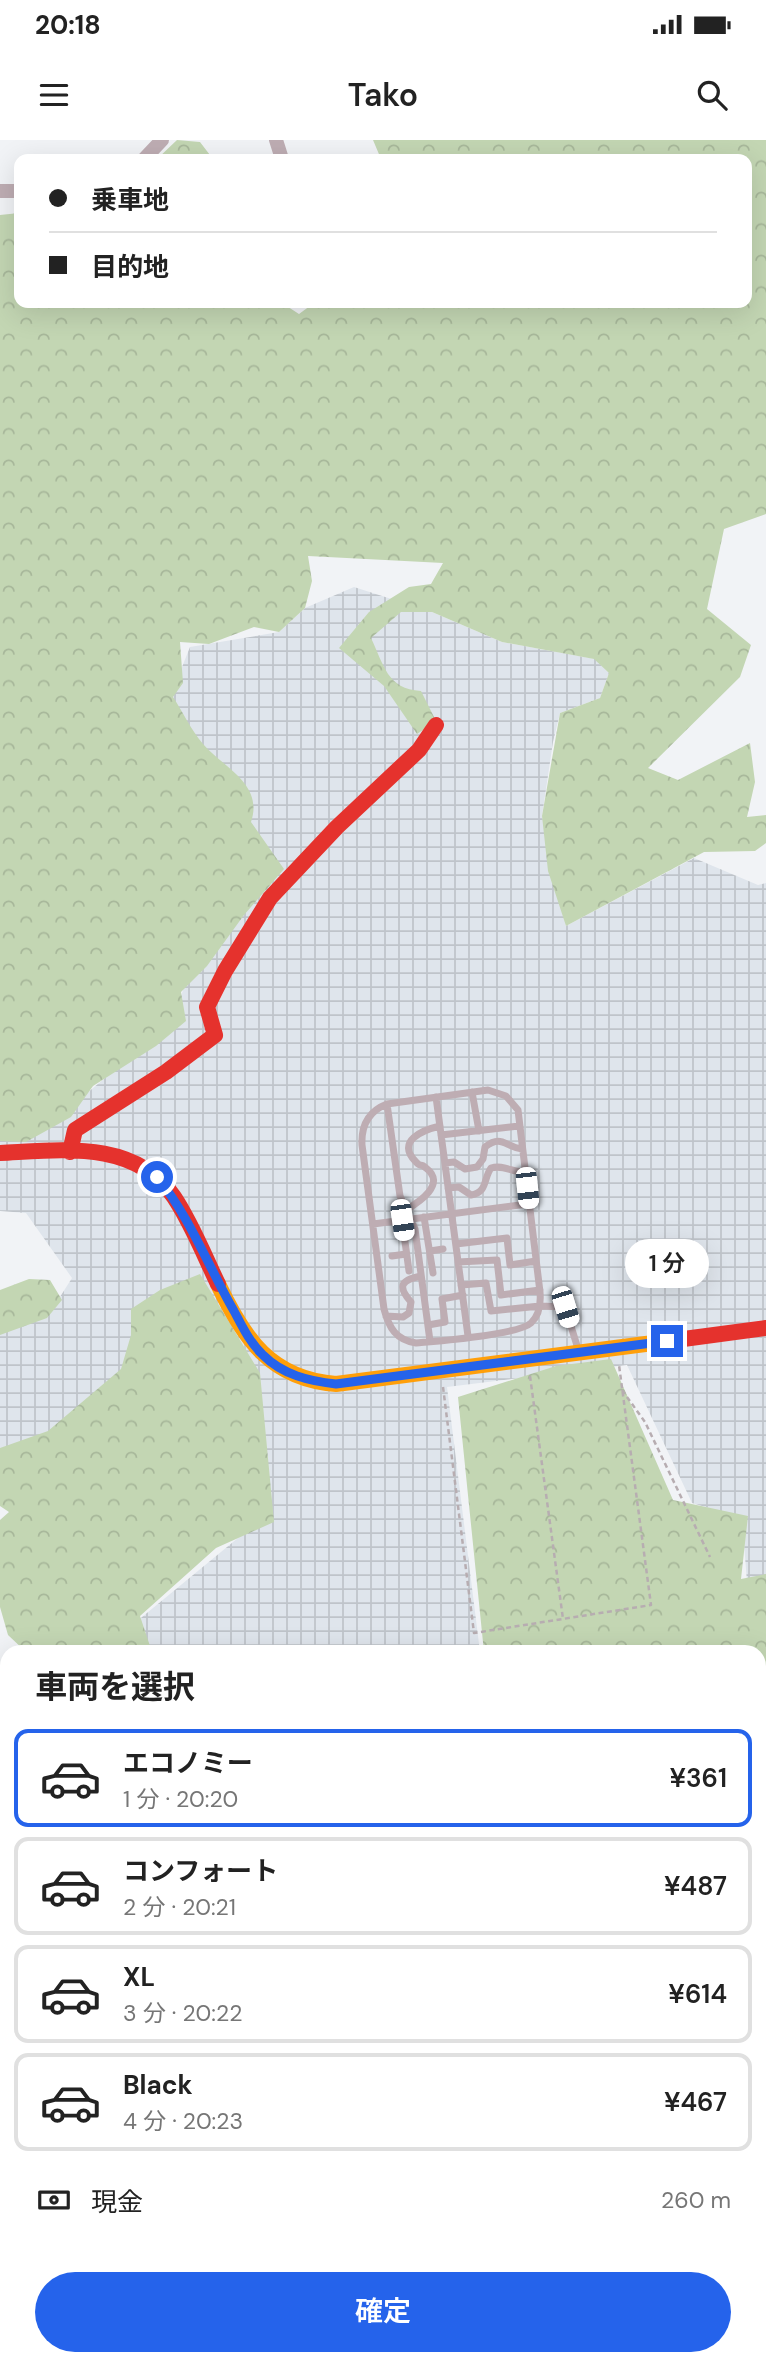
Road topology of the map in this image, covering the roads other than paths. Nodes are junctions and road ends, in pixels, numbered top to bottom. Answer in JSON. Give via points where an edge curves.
{"nodes":[{"id":1,"x":162,"y":140,"type":"edge"},
{"id":2,"x":149,"y":154,"type":"edge"},
{"id":3,"x":436,"y":725,"type":"dead end"},
{"id":4,"x":472,"y":1092,"type":"junction"},
{"id":5,"x":436,"y":1097,"type":"junction"},
{"id":6,"x":387,"y":1104,"type":"junction"},
{"id":7,"x":519,"y":1126,"type":"junction"},
{"id":8,"x":440,"y":1130,"type":"junction"},
{"id":9,"x":479,"y":1131,"type":"junction"},
{"id":10,"x":522,"y":1149,"type":"junction"},
{"id":11,"x":70,"y":1152,"type":"junction"},
{"id":12,"x":0,"y":1153,"type":"edge"},
{"id":13,"x":445,"y":1163,"type":"junction"},
{"id":14,"x":525,"y":1172,"type":"junction"},
{"id":15,"x":448,"y":1188,"type":"junction"},
{"id":16,"x":528,"y":1204,"type":"junction"},
{"id":17,"x":406,"y":1210,"type":"junction"},
{"id":18,"x":451,"y":1214,"type":"junction"},
{"id":19,"x":424,"y":1217,"type":"junction"},
{"id":20,"x":412,"y":1219,"type":"junction"},
{"id":21,"x":402,"y":1220,"type":"junction"},
{"id":22,"x":373,"y":1224,"type":"junction"},
{"id":23,"x":456,"y":1244,"type":"junction"},
{"id":24,"x":443,"y":1249,"type":"dead end"},
{"id":25,"x":430,"y":1251,"type":"junction"},
{"id":26,"x":406,"y":1254,"type":"junction"},
{"id":27,"x":392,"y":1256,"type":"dead end"},
{"id":28,"x":536,"y":1261,"type":"junction"},
{"id":29,"x":458,"y":1262,"type":"junction"},
{"id":30,"x":408,"y":1271,"type":"dead end"},
{"id":31,"x":433,"y":1272,"type":"dead end"},
{"id":32,"x":421,"y":1276,"type":"junction"},
{"id":33,"x":461,"y":1285,"type":"junction"},
{"id":34,"x":540,"y":1290,"type":"junction"},
{"id":35,"x":463,"y":1295,"type":"junction"},
{"id":36,"x":540,"y":1306,"type":"junction"},
{"id":37,"x":386,"y":1316,"type":"junction"},
{"id":38,"x":428,"y":1325,"type":"junction"},
{"id":39,"x":766,"y":1328,"type":"edge"},
{"id":40,"x":468,"y":1336,"type":"junction"},
{"id":41,"x":430,"y":1341,"type":"junction"},
{"id":42,"x":579,"y":1353,"type":"junction"}],
"edges":[{"from":1,"to":2,"type":"street"},
{"from":3,"to":11,"type":"street","via":[[419,750],[270,898],[207,1007],[215,1035],[75,1130]]},
{"from":4,"to":5,"type":"lane"},
{"from":4,"to":7,"type":"lane","via":[[495,1091],[506,1096],[518,1110]]},
{"from":4,"to":9,"type":"lane"},
{"from":5,"to":6,"type":"lane"},
{"from":5,"to":8,"type":"lane"},
{"from":6,"to":17,"type":"lane","via":[[398,1186]]},
{"from":6,"to":22,"type":"lane","via":[[368,1117],[362,1138]]},
{"from":7,"to":9,"type":"lane"},
{"from":7,"to":10,"type":"lane"},
{"from":8,"to":9,"type":"lane"},
{"from":8,"to":13,"type":"lane"},
{"from":8,"to":17,"type":"lane","via":[[421,1130],[410,1145],[417,1164],[427,1168],[432,1177],[433,1187]]},
{"from":10,"to":13,"type":"lane","via":[[495,1140],[485,1147],[477,1167]]},
{"from":10,"to":14,"type":"lane"},
{"from":11,"to":12,"type":"street"},
{"from":11,"to":42,"type":"street","via":[[121,1157],[157,1177],[186,1217],[248,1337],[262,1355],[295,1376],[336,1384]]},
{"from":13,"to":15,"type":"lane"},
{"from":14,"to":15,"type":"lane","via":[[491,1168],[485,1187],[476,1194]]},
{"from":14,"to":16,"type":"lane"},
{"from":15,"to":18,"type":"lane"},
{"from":16,"to":18,"type":"lane"},
{"from":16,"to":28,"type":"lane"},
{"from":17,"to":20,"type":"lane"},
{"from":18,"to":19,"type":"lane"},
{"from":18,"to":23,"type":"lane"},
{"from":19,"to":20,"type":"lane"},
{"from":19,"to":25,"type":"lane"},
{"from":20,"to":21,"type":"lane"},
{"from":20,"to":32,"type":"lane"},
{"from":21,"to":22,"type":"lane"},
{"from":21,"to":26,"type":"lane"},
{"from":22,"to":37,"type":"lane"},
{"from":23,"to":28,"type":"lane","via":[[507,1238],[510,1265]]},
{"from":23,"to":29,"type":"lane"},
{"from":24,"to":25,"type":"lane"},
{"from":25,"to":31,"type":"lane"},
{"from":26,"to":27,"type":"lane"},
{"from":26,"to":30,"type":"lane"},
{"from":28,"to":34,"type":"lane"},
{"from":29,"to":33,"type":"lane"},
{"from":29,"to":34,"type":"lane","via":[[497,1260],[501,1295]]},
{"from":32,"to":37,"type":"lane","via":[[410,1278],[402,1287],[411,1302],[409,1313]]},
{"from":32,"to":38,"type":"lane"},
{"from":33,"to":35,"type":"lane"},
{"from":33,"to":36,"type":"lane","via":[[486,1283],[491,1311]]},
{"from":34,"to":36,"type":"lane"},
{"from":35,"to":38,"type":"lane","via":[[442,1299],[445,1322]]},
{"from":35,"to":40,"type":"lane"},
{"from":36,"to":40,"type":"lane","via":[[534,1320],[522,1328]]},
{"from":36,"to":42,"type":"lane","via":[[565,1307]]},
{"from":37,"to":41,"type":"lane","via":[[401,1339]]},
{"from":38,"to":41,"type":"lane"},
{"from":39,"to":42,"type":"street"},
{"from":40,"to":41,"type":"lane"}]}
